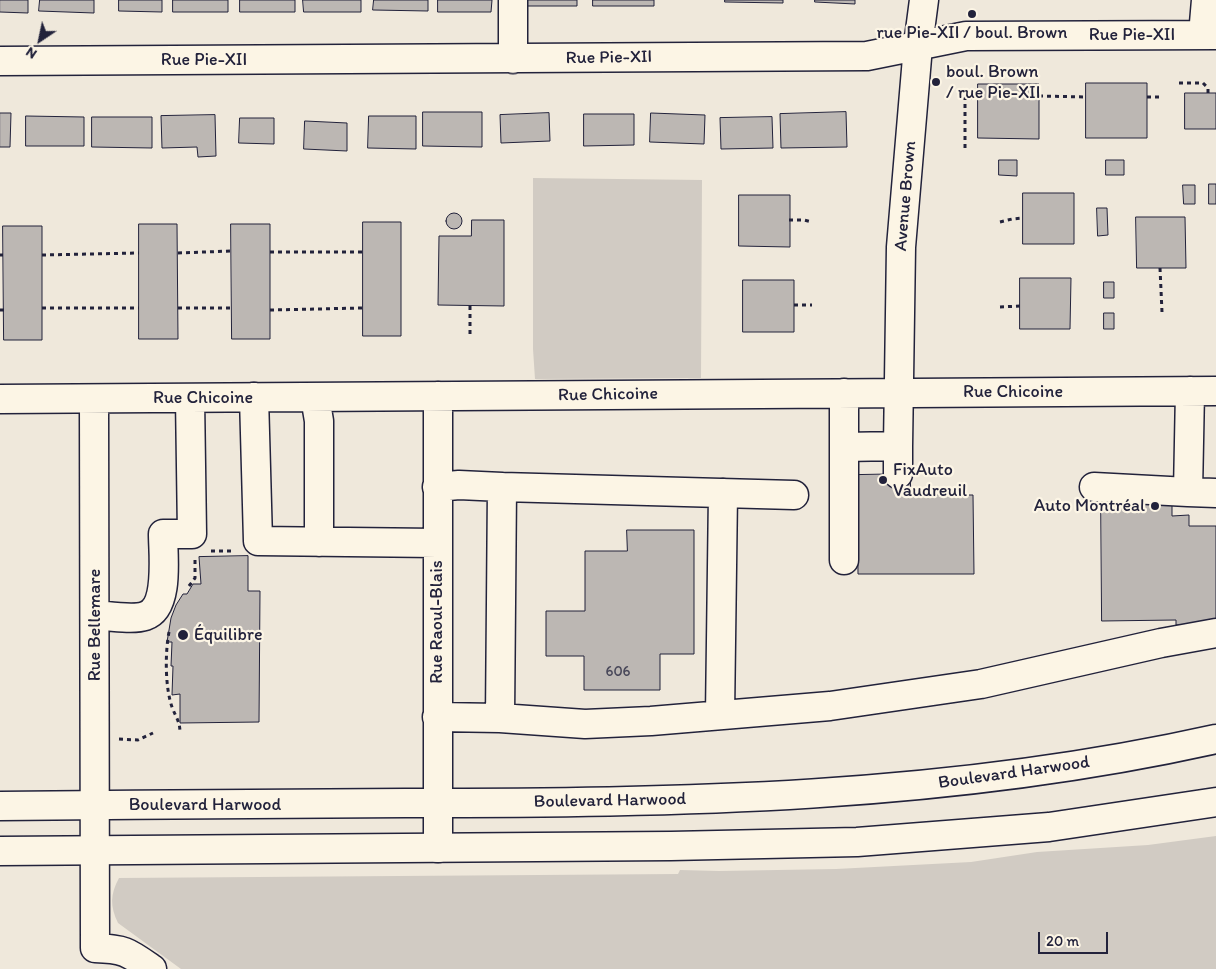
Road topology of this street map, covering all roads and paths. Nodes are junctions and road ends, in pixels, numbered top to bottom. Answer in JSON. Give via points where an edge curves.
{"nodes":[{"id":1,"x":513,"y":0,"type":"edge"},
{"id":2,"x":924,"y":0,"type":"edge"},
{"id":3,"x":1206,"y":0,"type":"edge"},
{"id":4,"x":1210,"y":35,"type":"edge"},
{"id":5,"x":918,"y":46,"type":"junction"},
{"id":6,"x":513,"y":59,"type":"junction"},
{"id":7,"x":0,"y":61,"type":"edge"},
{"id":8,"x":1179,"y":84,"type":"dead end"},
{"id":9,"x":1208,"y":93,"type":"dead end"},
{"id":10,"x":1039,"y":96,"type":"dead end"},
{"id":11,"x":1147,"y":96,"type":"dead end"},
{"id":12,"x":1086,"y":97,"type":"dead end"},
{"id":13,"x":1159,"y":97,"type":"dead end"},
{"id":14,"x":978,"y":98,"type":"dead end"},
{"id":15,"x":965,"y":148,"type":"dead end"},
{"id":16,"x":1023,"y":218,"type":"dead end"},
{"id":17,"x":790,"y":220,"type":"dead end"},
{"id":18,"x":812,"y":222,"type":"dead end"},
{"id":19,"x":1000,"y":222,"type":"dead end"},
{"id":20,"x":232,"y":251,"type":"dead end"},
{"id":21,"x":270,"y":252,"type":"dead end"},
{"id":22,"x":363,"y":252,"type":"dead end"},
{"id":23,"x":139,"y":253,"type":"dead end"},
{"id":24,"x":178,"y":253,"type":"dead end"},
{"id":25,"x":42,"y":255,"type":"dead end"},
{"id":26,"x":1160,"y":268,"type":"dead end"},
{"id":27,"x":794,"y":305,"type":"dead end"},
{"id":28,"x":812,"y":305,"type":"dead end"},
{"id":29,"x":470,"y":306,"type":"dead end"},
{"id":30,"x":1020,"y":306,"type":"dead end"},
{"id":31,"x":1000,"y":307,"type":"dead end"},
{"id":32,"x":42,"y":308,"type":"dead end"},
{"id":33,"x":139,"y":308,"type":"dead end"},
{"id":34,"x":178,"y":308,"type":"dead end"},
{"id":35,"x":232,"y":308,"type":"dead end"},
{"id":36,"x":363,"y":308,"type":"dead end"},
{"id":37,"x":270,"y":310,"type":"dead end"},
{"id":38,"x":1162,"y":312,"type":"dead end"},
{"id":39,"x":470,"y":335,"type":"dead end"},
{"id":40,"x":1203,"y":391,"type":"edge"},
{"id":41,"x":844,"y":393,"type":"junction"},
{"id":42,"x":898,"y":393,"type":"junction"},
{"id":43,"x":438,"y":396,"type":"junction"},
{"id":44,"x":315,"y":397,"type":"junction"},
{"id":45,"x":190,"y":398,"type":"junction"},
{"id":46,"x":254,"y":398,"type":"junction"},
{"id":47,"x":0,"y":399,"type":"edge"},
{"id":48,"x":94,"y":399,"type":"junction"},
{"id":49,"x":844,"y":446,"type":"junction"},
{"id":50,"x":898,"y":446,"type":"junction"},
{"id":51,"x":898,"y":474,"type":"dead end"},
{"id":52,"x":438,"y":487,"type":"junction"},
{"id":53,"x":502,"y":487,"type":"junction"},
{"id":54,"x":1094,"y":488,"type":"dead end"},
{"id":55,"x":1188,"y":492,"type":"junction"},
{"id":56,"x":722,"y":493,"type":"junction"},
{"id":57,"x":1216,"y":493,"type":"edge"},
{"id":58,"x":794,"y":495,"type":"dead end"},
{"id":59,"x":320,"y":542,"type":"junction"},
{"id":60,"x":437,"y":543,"type":"junction"},
{"id":61,"x":195,"y":551,"type":"dead end"},
{"id":62,"x":204,"y":551,"type":"dead end"},
{"id":63,"x":239,"y":551,"type":"dead end"},
{"id":64,"x":844,"y":560,"type":"dead end"},
{"id":65,"x":187,"y":588,"type":"dead end"},
{"id":66,"x":95,"y":615,"type":"junction"},
{"id":67,"x":170,"y":624,"type":"dead end"},
{"id":68,"x":1216,"y":633,"type":"edge"},
{"id":69,"x":720,"y":714,"type":"junction"},
{"id":70,"x":437,"y":717,"type":"junction"},
{"id":71,"x":500,"y":718,"type":"junction"},
{"id":72,"x":153,"y":733,"type":"dead end"},
{"id":73,"x":180,"y":733,"type":"dead end"},
{"id":74,"x":119,"y":739,"type":"dead end"},
{"id":75,"x":1216,"y":739,"type":"edge"},
{"id":76,"x":1216,"y":802,"type":"edge"},
{"id":77,"x":438,"y":803,"type":"junction"},
{"id":78,"x":95,"y":805,"type":"junction"},
{"id":79,"x":0,"y":806,"type":"edge"},
{"id":80,"x":438,"y":848,"type":"junction"},
{"id":81,"x":94,"y":850,"type":"junction"},
{"id":82,"x":0,"y":851,"type":"edge"},
{"id":83,"x":152,"y":969,"type":"edge"}],
"edges":[{"from":1,"to":6,"type":"main road"},
{"from":2,"to":5,"type":"main road","name":"Avenue Brown"},
{"from":3,"to":4,"type":"main road"},
{"from":4,"to":5,"type":"main road","name":"Rue Pie-XII","via":[[966,36]]},
{"from":5,"to":6,"type":"main road","name":"Rue Pie-XII","via":[[867,56]]},
{"from":5,"to":42,"type":"main road","name":"Avenue Brown","via":[[901,247]]},
{"from":6,"to":7,"type":"main road","name":"Rue Pie-XII"},
{"from":8,"to":9,"type":"path","via":[[1203,83]]},
{"from":10,"to":12,"type":"path"},
{"from":11,"to":13,"type":"path"},
{"from":14,"to":15,"type":"path","via":[[966,98]]},
{"from":16,"to":19,"type":"path"},
{"from":17,"to":18,"type":"path"},
{"from":20,"to":24,"type":"path"},
{"from":21,"to":22,"type":"path"},
{"from":23,"to":25,"type":"path"},
{"from":26,"to":38,"type":"path"},
{"from":27,"to":28,"type":"path"},
{"from":29,"to":39,"type":"path"},
{"from":30,"to":31,"type":"path"},
{"from":32,"to":33,"type":"path"},
{"from":34,"to":35,"type":"path"},
{"from":36,"to":37,"type":"path"},
{"from":40,"to":42,"type":"main road","name":"Rue Chicoine"},
{"from":40,"to":55,"type":"main road"},
{"from":41,"to":42,"type":"main road","name":"Rue Chicoine"},
{"from":41,"to":43,"type":"main road","name":"Rue Chicoine"},
{"from":41,"to":49,"type":"main road"},
{"from":42,"to":50,"type":"main road","name":"Avenue Brown"},
{"from":43,"to":44,"type":"main road","name":"Rue Chicoine"},
{"from":43,"to":52,"type":"main road","name":"Rue Raoul-Blais"},
{"from":44,"to":46,"type":"main road","name":"Rue Chicoine"},
{"from":44,"to":59,"type":"main road","via":[[319,422]]},
{"from":45,"to":46,"type":"main road","name":"Rue Chicoine"},
{"from":45,"to":48,"type":"main road","name":"Rue Chicoine"},
{"from":45,"to":66,"type":"main road","via":[[192,534],[163,534],[163,592],[150,614],[139,617]]},
{"from":46,"to":59,"type":"main road","via":[[258,541]]},
{"from":47,"to":48,"type":"main road","name":"Rue Chicoine"},
{"from":48,"to":66,"type":"main road","name":"Rue Bellemare"},
{"from":49,"to":50,"type":"main road"},
{"from":49,"to":64,"type":"main road"},
{"from":50,"to":51,"type":"main road","name":"Avenue Brown"},
{"from":52,"to":53,"type":"main road"},
{"from":52,"to":60,"type":"main road","name":"Rue Raoul-Blais"},
{"from":53,"to":56,"type":"main road"},
{"from":53,"to":71,"type":"main road"},
{"from":54,"to":55,"type":"main road"},
{"from":55,"to":57,"type":"main road"},
{"from":56,"to":58,"type":"main road"},
{"from":56,"to":69,"type":"main road"},
{"from":59,"to":60,"type":"main road"},
{"from":60,"to":70,"type":"main road","name":"Rue Raoul-Blais"},
{"from":61,"to":65,"type":"path","via":[[195,578]]},
{"from":62,"to":63,"type":"path"},
{"from":66,"to":78,"type":"main road","name":"Rue Bellemare"},
{"from":67,"to":73,"type":"path","via":[[166,656],[169,694],[180,723]]},
{"from":68,"to":69,"type":"main road","via":[[981,684],[830,706]]},
{"from":69,"to":71,"type":"main road","via":[[585,724]]},
{"from":70,"to":71,"type":"main road"},
{"from":70,"to":77,"type":"main road","name":"Rue Raoul-Blais"},
{"from":72,"to":74,"type":"path","via":[[138,740]]},
{"from":75,"to":77,"type":"main road","name":"Boulevard Harwood","via":[[1099,762],[855,792],[674,801]]},
{"from":76,"to":80,"type":"main road","via":[[1049,826],[857,842]]},
{"from":77,"to":78,"type":"main road","name":"Boulevard Harwood"},
{"from":77,"to":80,"type":"main road","name":"Rue Raoul-Blais"},
{"from":78,"to":79,"type":"main road","name":"Boulevard Harwood"},
{"from":78,"to":81,"type":"main road","name":"Rue Bellemare"},
{"from":80,"to":81,"type":"main road"},
{"from":81,"to":82,"type":"main road"},
{"from":81,"to":83,"type":"main road","name":"Rue Bellemare","via":[[95,948],[127,951]]}]}
